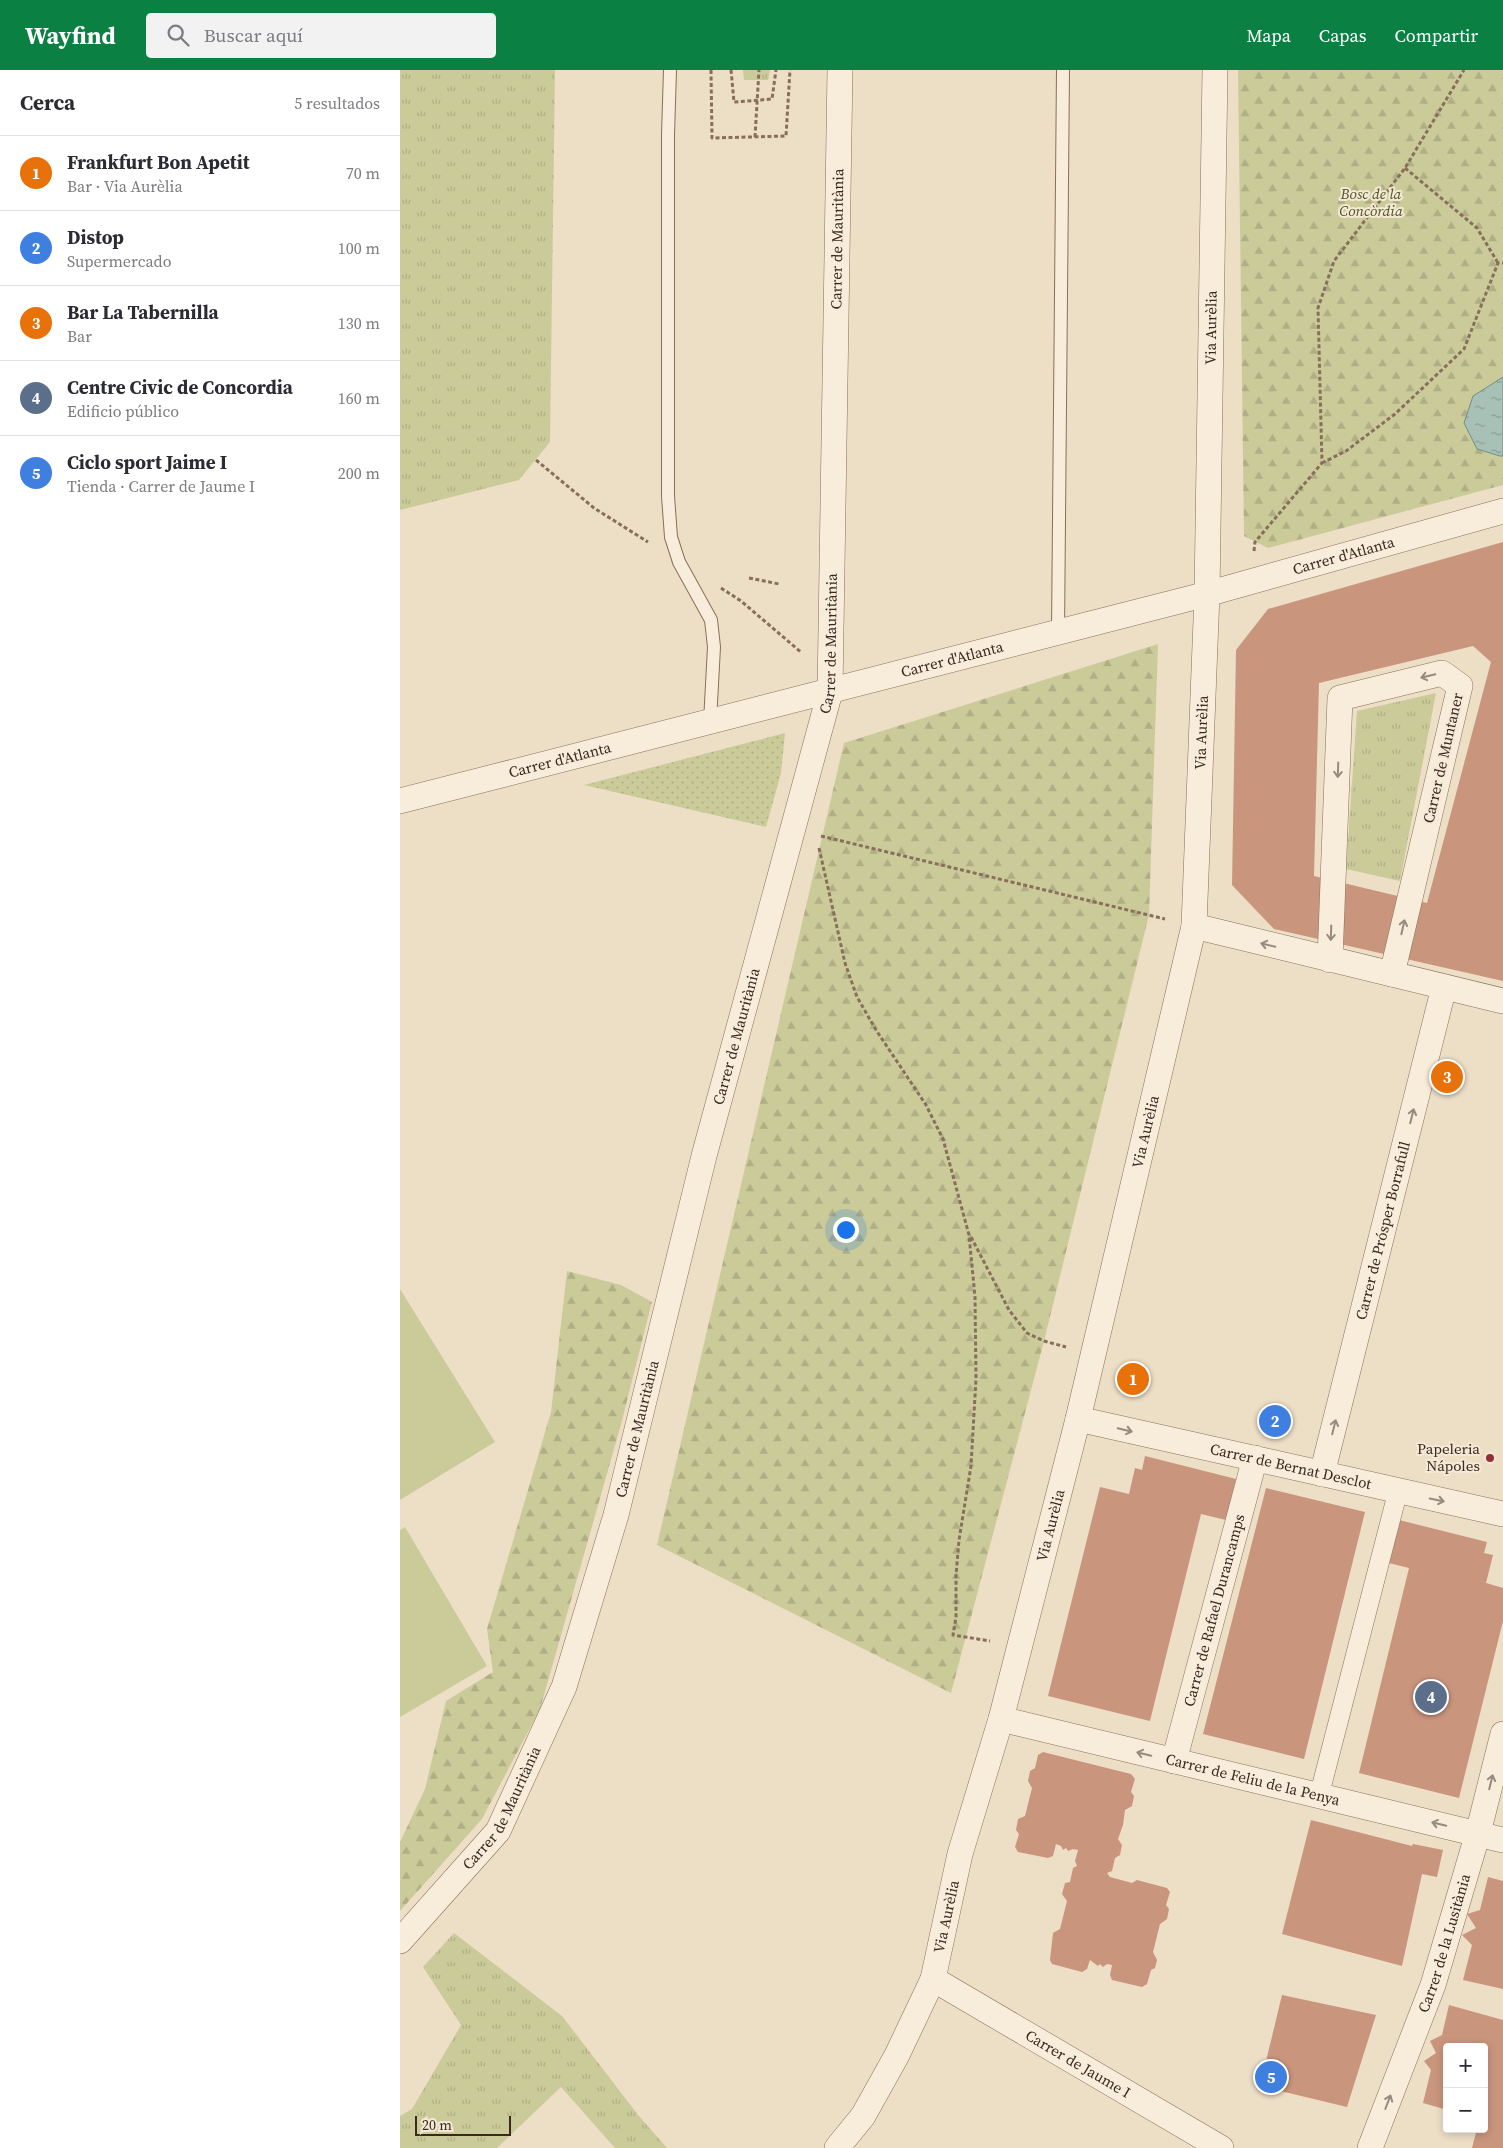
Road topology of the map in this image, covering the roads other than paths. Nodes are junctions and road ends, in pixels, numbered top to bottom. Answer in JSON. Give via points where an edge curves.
{"nodes":[{"id":1,"x":670,"y":70,"type":"edge"},
{"id":2,"x":840,"y":70,"type":"edge"},
{"id":3,"x":1063,"y":70,"type":"edge"},
{"id":4,"x":1214,"y":70,"type":"edge"},
{"id":5,"x":1503,"y":511,"type":"edge"},
{"id":6,"x":1207,"y":594,"type":"junction"},
{"id":7,"x":1058,"y":632,"type":"junction"},
{"id":8,"x":830,"y":692,"type":"junction"},
{"id":9,"x":710,"y":722,"type":"junction"},
{"id":10,"x":400,"y":801,"type":"edge"},
{"id":11,"x":1194,"y":926,"type":"junction"},
{"id":12,"x":1330,"y":960,"type":"junction"},
{"id":13,"x":1392,"y":974,"type":"junction"},
{"id":14,"x":1444,"y":987,"type":"junction"},
{"id":15,"x":1503,"y":1001,"type":"edge"},
{"id":16,"x":1078,"y":1419,"type":"junction"},
{"id":17,"x":1255,"y":1458,"type":"junction"},
{"id":18,"x":1322,"y":1474,"type":"junction"},
{"id":19,"x":1398,"y":1491,"type":"junction"},
{"id":20,"x":1503,"y":1514,"type":"edge"},
{"id":21,"x":1001,"y":1719,"type":"junction"},
{"id":22,"x":1503,"y":1734,"type":"edge"},
{"id":23,"x":1174,"y":1761,"type":"junction"},
{"id":24,"x":1319,"y":1796,"type":"junction"},
{"id":25,"x":1478,"y":1834,"type":"junction"},
{"id":26,"x":1503,"y":1840,"type":"edge"},
{"id":27,"x":400,"y":1941,"type":"edge"},
{"id":28,"x":933,"y":1979,"type":"junction"},
{"id":29,"x":837,"y":2148,"type":"edge"},
{"id":30,"x":1221,"y":2148,"type":"edge"},
{"id":31,"x":1370,"y":2148,"type":"edge"}],
"edges":[{"from":1,"to":9,"type":"lane","via":[[668,496],[671,537],[679,562],[711,620],[714,647]]},
{"from":2,"to":8,"type":"street","name":"Carrer de Mauritània"},
{"from":3,"to":7,"type":"lane"},
{"from":4,"to":6,"type":"street","name":"Via Aurèlia"},
{"from":5,"to":6,"type":"street","name":"Carrer d'Atlanta"},
{"from":6,"to":7,"type":"street","name":"Carrer d'Atlanta"},
{"from":6,"to":11,"type":"street","name":"Via Aurèlia"},
{"from":7,"to":8,"type":"street","name":"Carrer d'Atlanta"},
{"from":8,"to":9,"type":"street","name":"Carrer d'Atlanta"},
{"from":8,"to":27,"type":"street","name":"Carrer de Mauritània","via":[[704,1156],[616,1515],[564,1687],[498,1831]]},
{"from":9,"to":10,"type":"street","name":"Carrer d'Atlanta"},
{"from":12,"to":11,"type":"street","one_way":true},
{"from":11,"to":16,"type":"street","name":"Via Aurèlia"},
{"from":12,"to":13,"type":"street"},
{"from":13,"to":12,"type":"street","name":"Carrer de Muntaner","one_way":true,"via":[[1460,686],[1442,673],[1340,698]]},
{"from":13,"to":14,"type":"street"},
{"from":14,"to":15,"type":"street"},
{"from":18,"to":14,"type":"street","name":"Carrer de Prósper Borrafull","one_way":true},
{"from":16,"to":17,"type":"street","name":"Carrer de Bernat Desclot","one_way":true},
{"from":16,"to":21,"type":"street","name":"Via Aurèlia"},
{"from":17,"to":18,"type":"street","name":"Carrer de Bernat Desclot"},
{"from":17,"to":23,"type":"street","name":"Carrer de Rafael Durancamps"},
{"from":18,"to":19,"type":"street","name":"Carrer de Bernat Desclot"},
{"from":19,"to":20,"type":"street","name":"Carrer de Bernat Desclot","one_way":true},
{"from":19,"to":24,"type":"street"},
{"from":23,"to":21,"type":"street","name":"Carrer de Feliu de la Penya","one_way":true},
{"from":21,"to":28,"type":"street","name":"Via Aurèlia","via":[[960,1854]]},
{"from":25,"to":22,"type":"street","name":"Carrer de la Lusitània","one_way":true},
{"from":23,"to":24,"type":"street","name":"Carrer de Feliu de la Penya"},
{"from":25,"to":24,"type":"street","name":"Carrer de Feliu de la Penya","one_way":true},
{"from":25,"to":26,"type":"street","name":"Carrer de Feliu de la Penya"},
{"from":31,"to":25,"type":"street","name":"Carrer de la Lusitània","one_way":true,"via":[[1433,1985]]},
{"from":28,"to":29,"type":"street","name":"Via Aurèlia","via":[[897,2055],[863,2116]]},
{"from":28,"to":30,"type":"street","name":"Carrer de Jaume I"}]}
